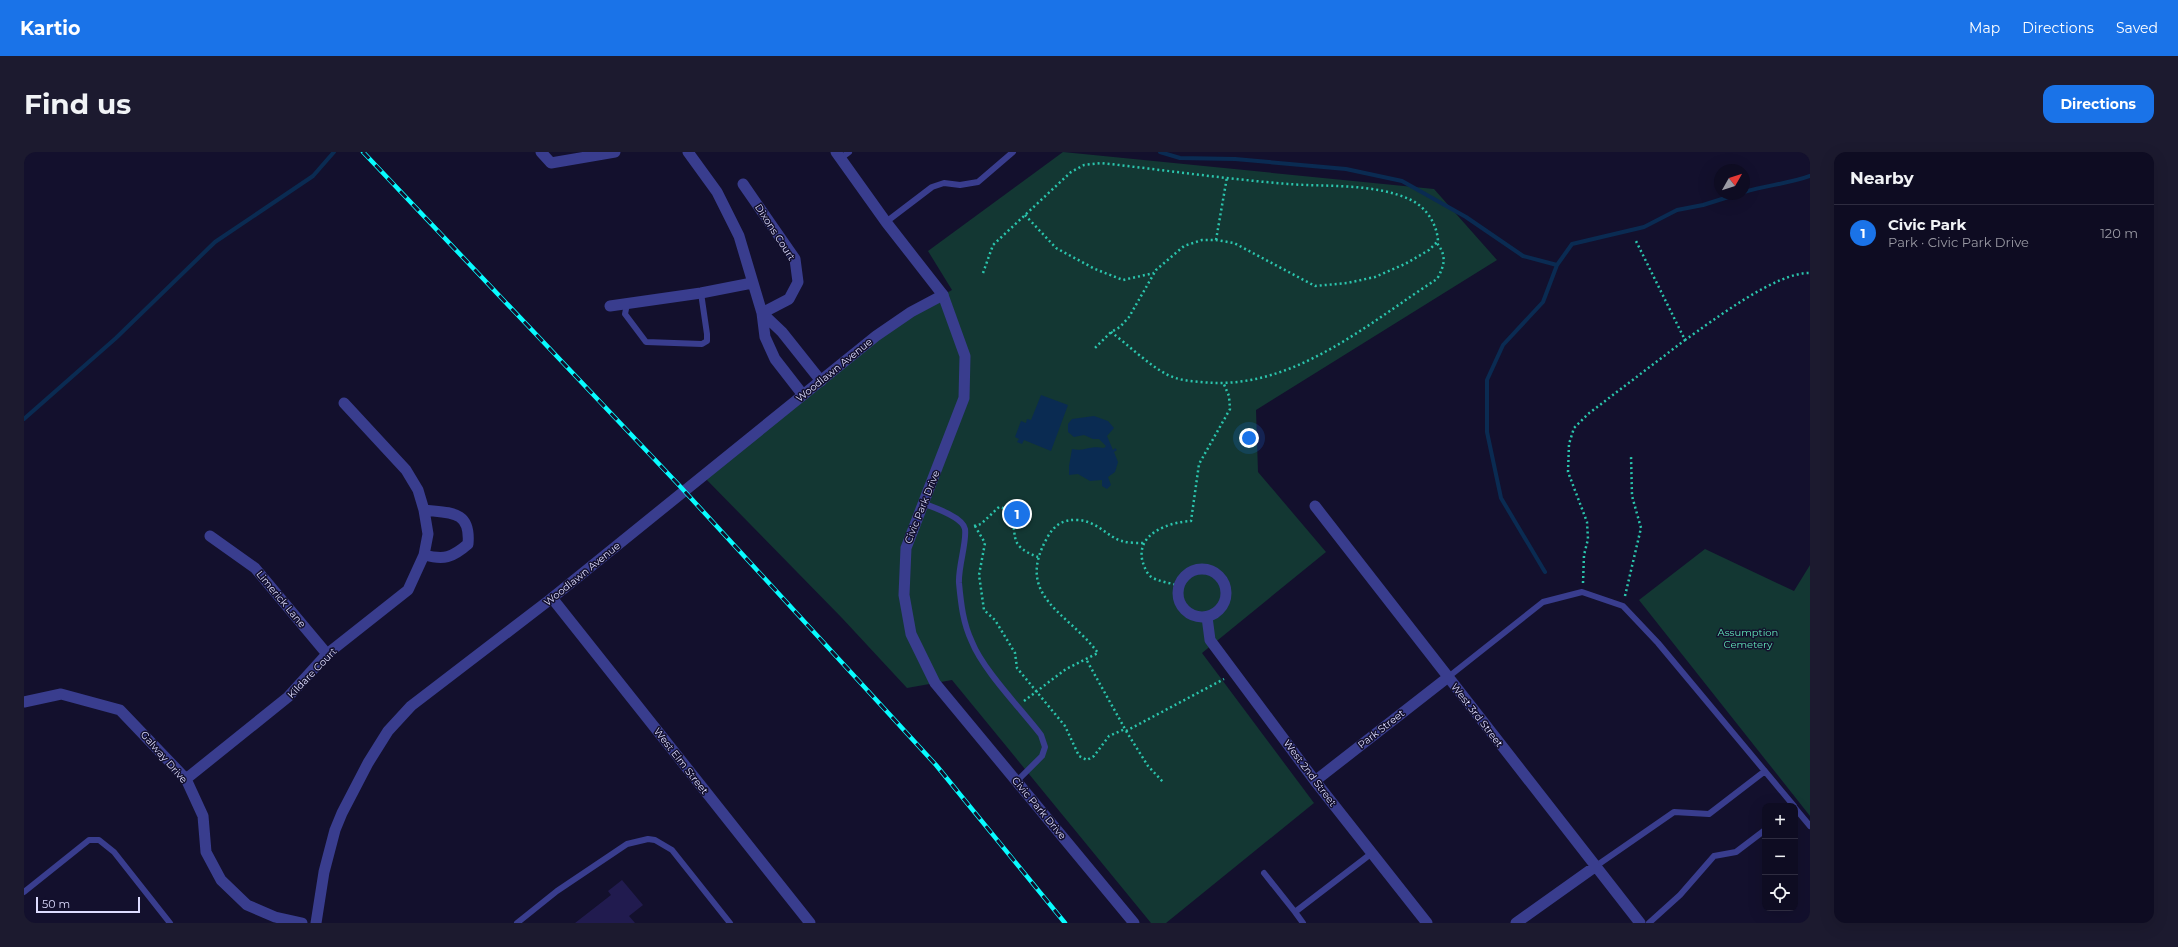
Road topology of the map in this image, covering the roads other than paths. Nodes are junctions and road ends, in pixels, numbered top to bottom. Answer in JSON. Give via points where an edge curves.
{"nodes":[{"id":1,"x":541,"y":152,"type":"edge"},
{"id":2,"x":615,"y":152,"type":"edge"},
{"id":3,"x":688,"y":152,"type":"edge"},
{"id":4,"x":1013,"y":152,"type":"edge"},
{"id":5,"x":842,"y":154,"type":"edge"},
{"id":6,"x":743,"y":184,"type":"dead end"},
{"id":7,"x":886,"y":222,"type":"junction"},
{"id":8,"x":752,"y":283,"type":"junction"},
{"id":9,"x":701,"y":293,"type":"junction"},
{"id":10,"x":943,"y":294,"type":"junction"},
{"id":11,"x":627,"y":304,"type":"junction"},
{"id":12,"x":610,"y":306,"type":"dead end"},
{"id":13,"x":762,"y":313,"type":"junction"},
{"id":14,"x":821,"y":381,"type":"junction"},
{"id":15,"x":803,"y":395,"type":"junction"},
{"id":16,"x":344,"y":403,"type":"dead end"},
{"id":17,"x":922,"y":502,"type":"junction"},
{"id":18,"x":1315,"y":506,"type":"dead end"},
{"id":19,"x":424,"y":510,"type":"junction"},
{"id":20,"x":210,"y":536,"type":"dead end"},
{"id":21,"x":424,"y":555,"type":"junction"},
{"id":22,"x":552,"y":598,"type":"junction"},
{"id":23,"x":1207,"y":617,"type":"junction"},
{"id":24,"x":327,"y":654,"type":"junction"},
{"id":25,"x":1447,"y":678,"type":"junction"},
{"id":26,"x":24,"y":702,"type":"edge"},
{"id":27,"x":1765,"y":771,"type":"junction"},
{"id":28,"x":186,"y":779,"type":"junction"},
{"id":29,"x":1016,"y":781,"type":"junction"},
{"id":30,"x":1315,"y":781,"type":"junction"},
{"id":31,"x":1791,"y":803,"type":"edge"},
{"id":32,"x":1798,"y":812,"type":"edge"},
{"id":33,"x":1810,"y":826,"type":"edge"},
{"id":34,"x":1762,"y":832,"type":"edge"},
{"id":35,"x":1372,"y":853,"type":"junction"},
{"id":36,"x":1596,"y":866,"type":"junction"},
{"id":37,"x":1264,"y":873,"type":"dead end"},
{"id":38,"x":24,"y":892,"type":"edge"},
{"id":39,"x":1295,"y":912,"type":"junction"},
{"id":40,"x":170,"y":923,"type":"edge"},
{"id":41,"x":302,"y":923,"type":"edge"},
{"id":42,"x":316,"y":923,"type":"edge"},
{"id":43,"x":517,"y":923,"type":"edge"},
{"id":44,"x":730,"y":923,"type":"edge"},
{"id":45,"x":810,"y":923,"type":"edge"},
{"id":46,"x":1134,"y":923,"type":"edge"},
{"id":47,"x":1303,"y":923,"type":"edge"},
{"id":48,"x":1427,"y":923,"type":"edge"},
{"id":49,"x":1516,"y":923,"type":"edge"},
{"id":50,"x":1640,"y":923,"type":"edge"},
{"id":51,"x":1649,"y":923,"type":"edge"}],
"edges":[{"from":1,"to":2,"type":"street","via":[[551,163]]},
{"from":3,"to":8,"type":"street","via":[[717,192],[739,236]]},
{"from":4,"to":7,"type":"lane","via":[[978,182],[932,187]]},
{"from":5,"to":7,"type":"street","name":"Civic Park Drive"},
{"from":6,"to":13,"type":"street","name":"Dixons Court","via":[[795,259],[798,282],[789,299]]},
{"from":7,"to":10,"type":"street","name":"Civic Park Drive"},
{"from":8,"to":9,"type":"street"},
{"from":8,"to":13,"type":"street"},
{"from":9,"to":11,"type":"street"},
{"from":9,"to":11,"type":"lane","via":[[707,334],[707,340],[702,344],[646,342],[625,314]]},
{"from":10,"to":14,"type":"street","name":"Woodlawn Avenue","via":[[876,336]]},
{"from":10,"to":17,"type":"street","name":"Civic Park Drive","via":[[965,356],[964,398],[948,444]]},
{"from":11,"to":12,"type":"street"},
{"from":13,"to":14,"type":"street","via":[[782,332]]},
{"from":13,"to":15,"type":"street","via":[[765,337],[775,359]]},
{"from":14,"to":15,"type":"street","name":"Woodlawn Avenue"},
{"from":15,"to":22,"type":"street","name":"Woodlawn Avenue"},
{"from":16,"to":19,"type":"street","name":"Kildare Court","via":[[406,470],[418,490]]},
{"from":17,"to":29,"type":"street","name":"Civic Park Drive","via":[[906,548],[904,595],[911,634],[935,683]]},
{"from":17,"to":29,"type":"lane","via":[[960,521],[965,529],[958,575],[961,610],[972,643],[989,670],[1041,735],[1045,747],[1042,756]]},
{"from":18,"to":25,"type":"street","name":"West 3rd Street"},
{"from":19,"to":21,"type":"street","name":"Kildare Court","via":[[428,534]]},
{"from":19,"to":21,"type":"street","via":[[454,514],[464,520],[469,532],[468,544],[450,556],[440,559]]},
{"from":20,"to":24,"type":"street","name":"Limerick Lane","via":[[255,568]]},
{"from":21,"to":24,"type":"street","name":"Kildare Court","via":[[408,590]]},
{"from":22,"to":42,"type":"street","name":"Woodlawn Avenue","via":[[411,706],[388,731],[368,762],[335,830],[324,872]]},
{"from":22,"to":45,"type":"street","name":"West Elm Street"},
{"from":23,"to":23,"type":"street","via":[[1191,614],[1184,609],[1180,598],[1180,586],[1184,578],[1198,570],[1206,570],[1219,577],[1226,590],[1224,604]]},
{"from":23,"to":30,"type":"street","name":"West 2nd Street","via":[[1210,640]]},
{"from":24,"to":28,"type":"street","name":"Kildare Court","via":[[288,697]]},
{"from":25,"to":27,"type":"lane","via":[[1543,602],[1582,592],[1623,606],[1658,643]]},
{"from":25,"to":30,"type":"street","name":"Park Street"},
{"from":25,"to":36,"type":"street","name":"West 3rd Street"},
{"from":26,"to":28,"type":"street","name":"Galway Drive","via":[[61,694],[120,710]]},
{"from":27,"to":31,"type":"lane"},
{"from":27,"to":36,"type":"lane","via":[[1708,814],[1674,812]]},
{"from":28,"to":41,"type":"street","name":"Galway Drive","via":[[203,816],[206,852],[221,880],[247,905],[275,917]]},
{"from":29,"to":46,"type":"street","name":"Civic Park Drive"},
{"from":30,"to":35,"type":"street","name":"West 2nd Street"},
{"from":32,"to":33,"type":"lane"},
{"from":34,"to":51,"type":"lane","via":[[1736,852],[1714,856],[1680,895]]},
{"from":35,"to":39,"type":"lane"},
{"from":35,"to":48,"type":"street","name":"West 2nd Street"},
{"from":36,"to":49,"type":"street"},
{"from":36,"to":50,"type":"street","name":"West 3rd Street"},
{"from":37,"to":39,"type":"lane"},
{"from":38,"to":40,"type":"lane","via":[[89,840],[99,840],[114,852]]},
{"from":39,"to":47,"type":"lane"},
{"from":43,"to":44,"type":"lane","via":[[557,891],[627,844],[648,839],[655,840],[672,850]]}]}
